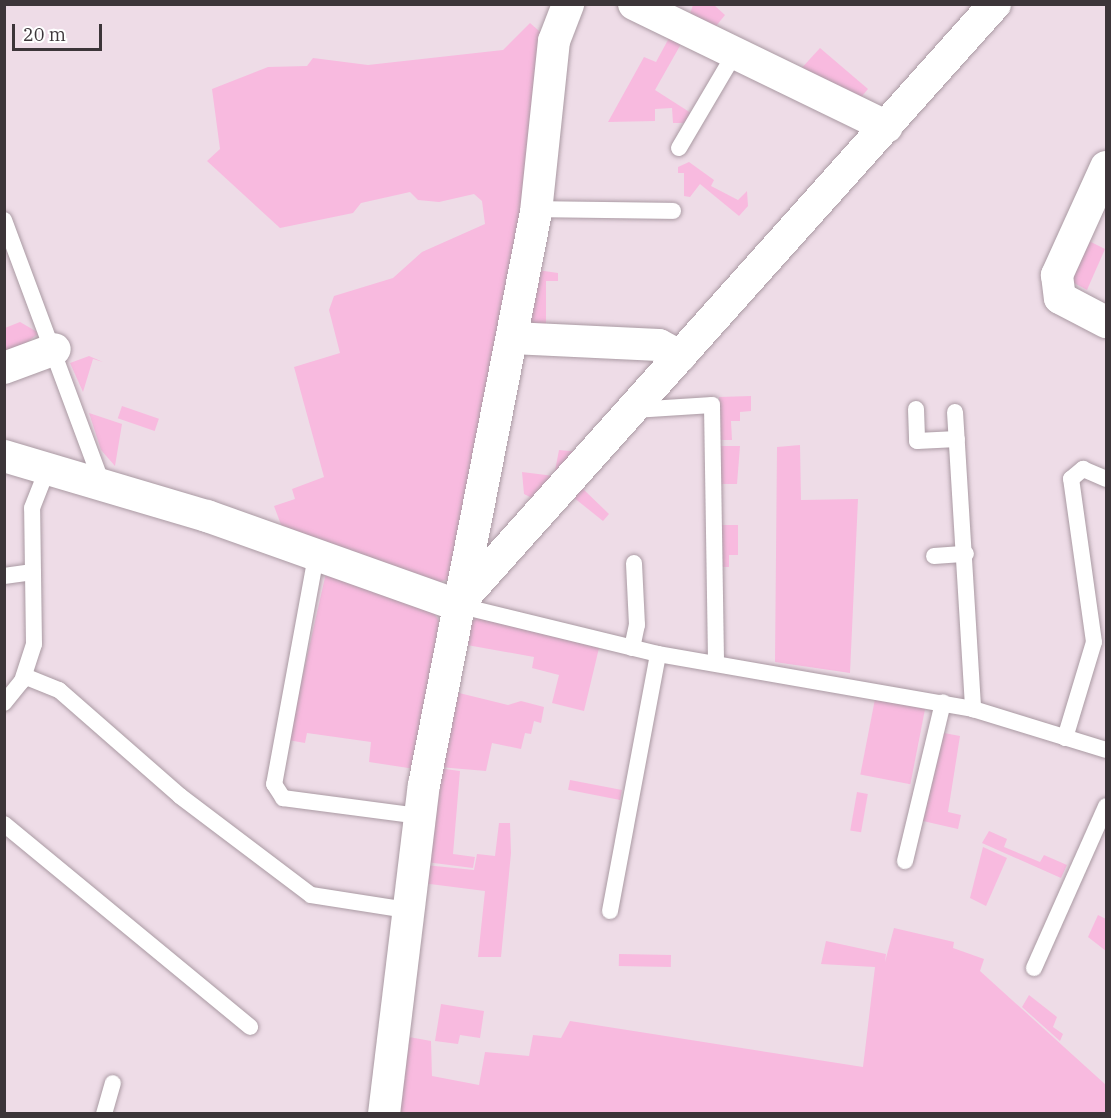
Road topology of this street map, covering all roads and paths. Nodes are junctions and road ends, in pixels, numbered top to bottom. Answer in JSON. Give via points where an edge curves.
{"nodes":[{"id":1,"x":568,"y":4,"type":"edge"},
{"id":2,"x":634,"y":4,"type":"edge"},
{"id":3,"x":995,"y":4,"type":"edge"},
{"id":4,"x":672,"y":13,"type":"edge"},
{"id":5,"x":735,"y":53,"type":"junction"},
{"id":6,"x":887,"y":127,"type":"junction"},
{"id":7,"x":679,"y":148,"type":"dead end"},
{"id":8,"x":1107,"y":167,"type":"edge"},
{"id":9,"x":536,"y":209,"type":"junction"},
{"id":10,"x":673,"y":212,"type":"dead end"},
{"id":11,"x":4,"y":220,"type":"edge"},
{"id":12,"x":1107,"y":322,"type":"edge"},
{"id":13,"x":512,"y":338,"type":"junction"},
{"id":14,"x":55,"y":349,"type":"junction"},
{"id":15,"x":680,"y":356,"type":"junction"},
{"id":16,"x":4,"y":368,"type":"edge"},
{"id":17,"x":916,"y":409,"type":"dead end"},
{"id":18,"x":633,"y":410,"type":"junction"},
{"id":19,"x":955,"y":412,"type":"dead end"},
{"id":20,"x":957,"y":440,"type":"junction"},
{"id":21,"x":4,"y":456,"type":"edge"},
{"id":22,"x":47,"y":470,"type":"junction"},
{"id":23,"x":1107,"y":479,"type":"edge"},
{"id":24,"x":102,"y":484,"type":"junction"},
{"id":25,"x":966,"y":554,"type":"junction"},
{"id":26,"x":316,"y":556,"type":"junction"},
{"id":27,"x":934,"y":556,"type":"dead end"},
{"id":28,"x":634,"y":563,"type":"dead end"},
{"id":29,"x":33,"y":572,"type":"junction"},
{"id":30,"x":4,"y":576,"type":"edge"},
{"id":31,"x":457,"y":605,"type":"junction"},
{"id":32,"x":632,"y":648,"type":"junction"},
{"id":33,"x":658,"y":654,"type":"junction"},
{"id":34,"x":716,"y":662,"type":"junction"},
{"id":35,"x":24,"y":676,"type":"junction"},
{"id":36,"x":943,"y":703,"type":"junction"},
{"id":37,"x":4,"y":704,"type":"edge"},
{"id":38,"x":973,"y":709,"type":"junction"},
{"id":39,"x":1065,"y":738,"type":"junction"},
{"id":40,"x":1107,"y":750,"type":"edge"},
{"id":41,"x":1107,"y":806,"type":"edge"},
{"id":42,"x":420,"y":816,"type":"junction"},
{"id":43,"x":4,"y":824,"type":"edge"},
{"id":44,"x":905,"y":861,"type":"dead end"},
{"id":45,"x":407,"y":910,"type":"junction"},
{"id":46,"x":610,"y":911,"type":"dead end"},
{"id":47,"x":1034,"y":968,"type":"dead end"},
{"id":48,"x":250,"y":1027,"type":"dead end"},
{"id":49,"x":113,"y":1083,"type":"dead end"},
{"id":50,"x":104,"y":1113,"type":"edge"},
{"id":51,"x":384,"y":1113,"type":"edge"}],
"edges":[{"from":1,"to":9,"type":"street","via":[[554,41]]},
{"from":2,"to":4,"type":"street"},
{"from":3,"to":6,"type":"street"},
{"from":4,"to":5,"type":"street"},
{"from":5,"to":6,"type":"street"},
{"from":5,"to":7,"type":"lane"},
{"from":6,"to":15,"type":"street"},
{"from":8,"to":12,"type":"street","via":[[1057,275],[1060,298]]},
{"from":9,"to":10,"type":"lane"},
{"from":9,"to":13,"type":"street"},
{"from":11,"to":14,"type":"lane"},
{"from":13,"to":15,"type":"street","via":[[659,345]]},
{"from":13,"to":31,"type":"street"},
{"from":14,"to":16,"type":"street"},
{"from":14,"to":24,"type":"lane"},
{"from":15,"to":18,"type":"street"},
{"from":17,"to":20,"type":"lane","via":[[917,441]]},
{"from":18,"to":31,"type":"street"},
{"from":18,"to":34,"type":"lane","via":[[712,405]]},
{"from":19,"to":20,"type":"lane"},
{"from":20,"to":25,"type":"lane"},
{"from":21,"to":22,"type":"street"},
{"from":22,"to":24,"type":"street"},
{"from":22,"to":29,"type":"lane","via":[[32,508]]},
{"from":23,"to":39,"type":"lane","via":[[1083,469],[1071,478],[1094,642]]},
{"from":24,"to":26,"type":"street"},
{"from":25,"to":27,"type":"lane"},
{"from":25,"to":38,"type":"lane"},
{"from":26,"to":31,"type":"street"},
{"from":26,"to":42,"type":"lane","via":[[274,784],[283,798]]},
{"from":28,"to":32,"type":"lane","via":[[637,625]]},
{"from":29,"to":30,"type":"lane"},
{"from":29,"to":35,"type":"lane","via":[[34,644]]},
{"from":31,"to":32,"type":"lane"},
{"from":31,"to":42,"type":"street"},
{"from":32,"to":33,"type":"lane"},
{"from":33,"to":34,"type":"lane"},
{"from":33,"to":46,"type":"lane"},
{"from":34,"to":36,"type":"lane"},
{"from":35,"to":37,"type":"lane"},
{"from":35,"to":45,"type":"lane","via":[[58,690],[180,796],[311,895]]},
{"from":36,"to":38,"type":"lane"},
{"from":36,"to":44,"type":"lane"},
{"from":38,"to":39,"type":"lane"},
{"from":39,"to":40,"type":"lane"},
{"from":41,"to":47,"type":"lane"},
{"from":42,"to":45,"type":"street"},
{"from":43,"to":48,"type":"lane"},
{"from":45,"to":51,"type":"street"},
{"from":49,"to":50,"type":"lane"}]}
